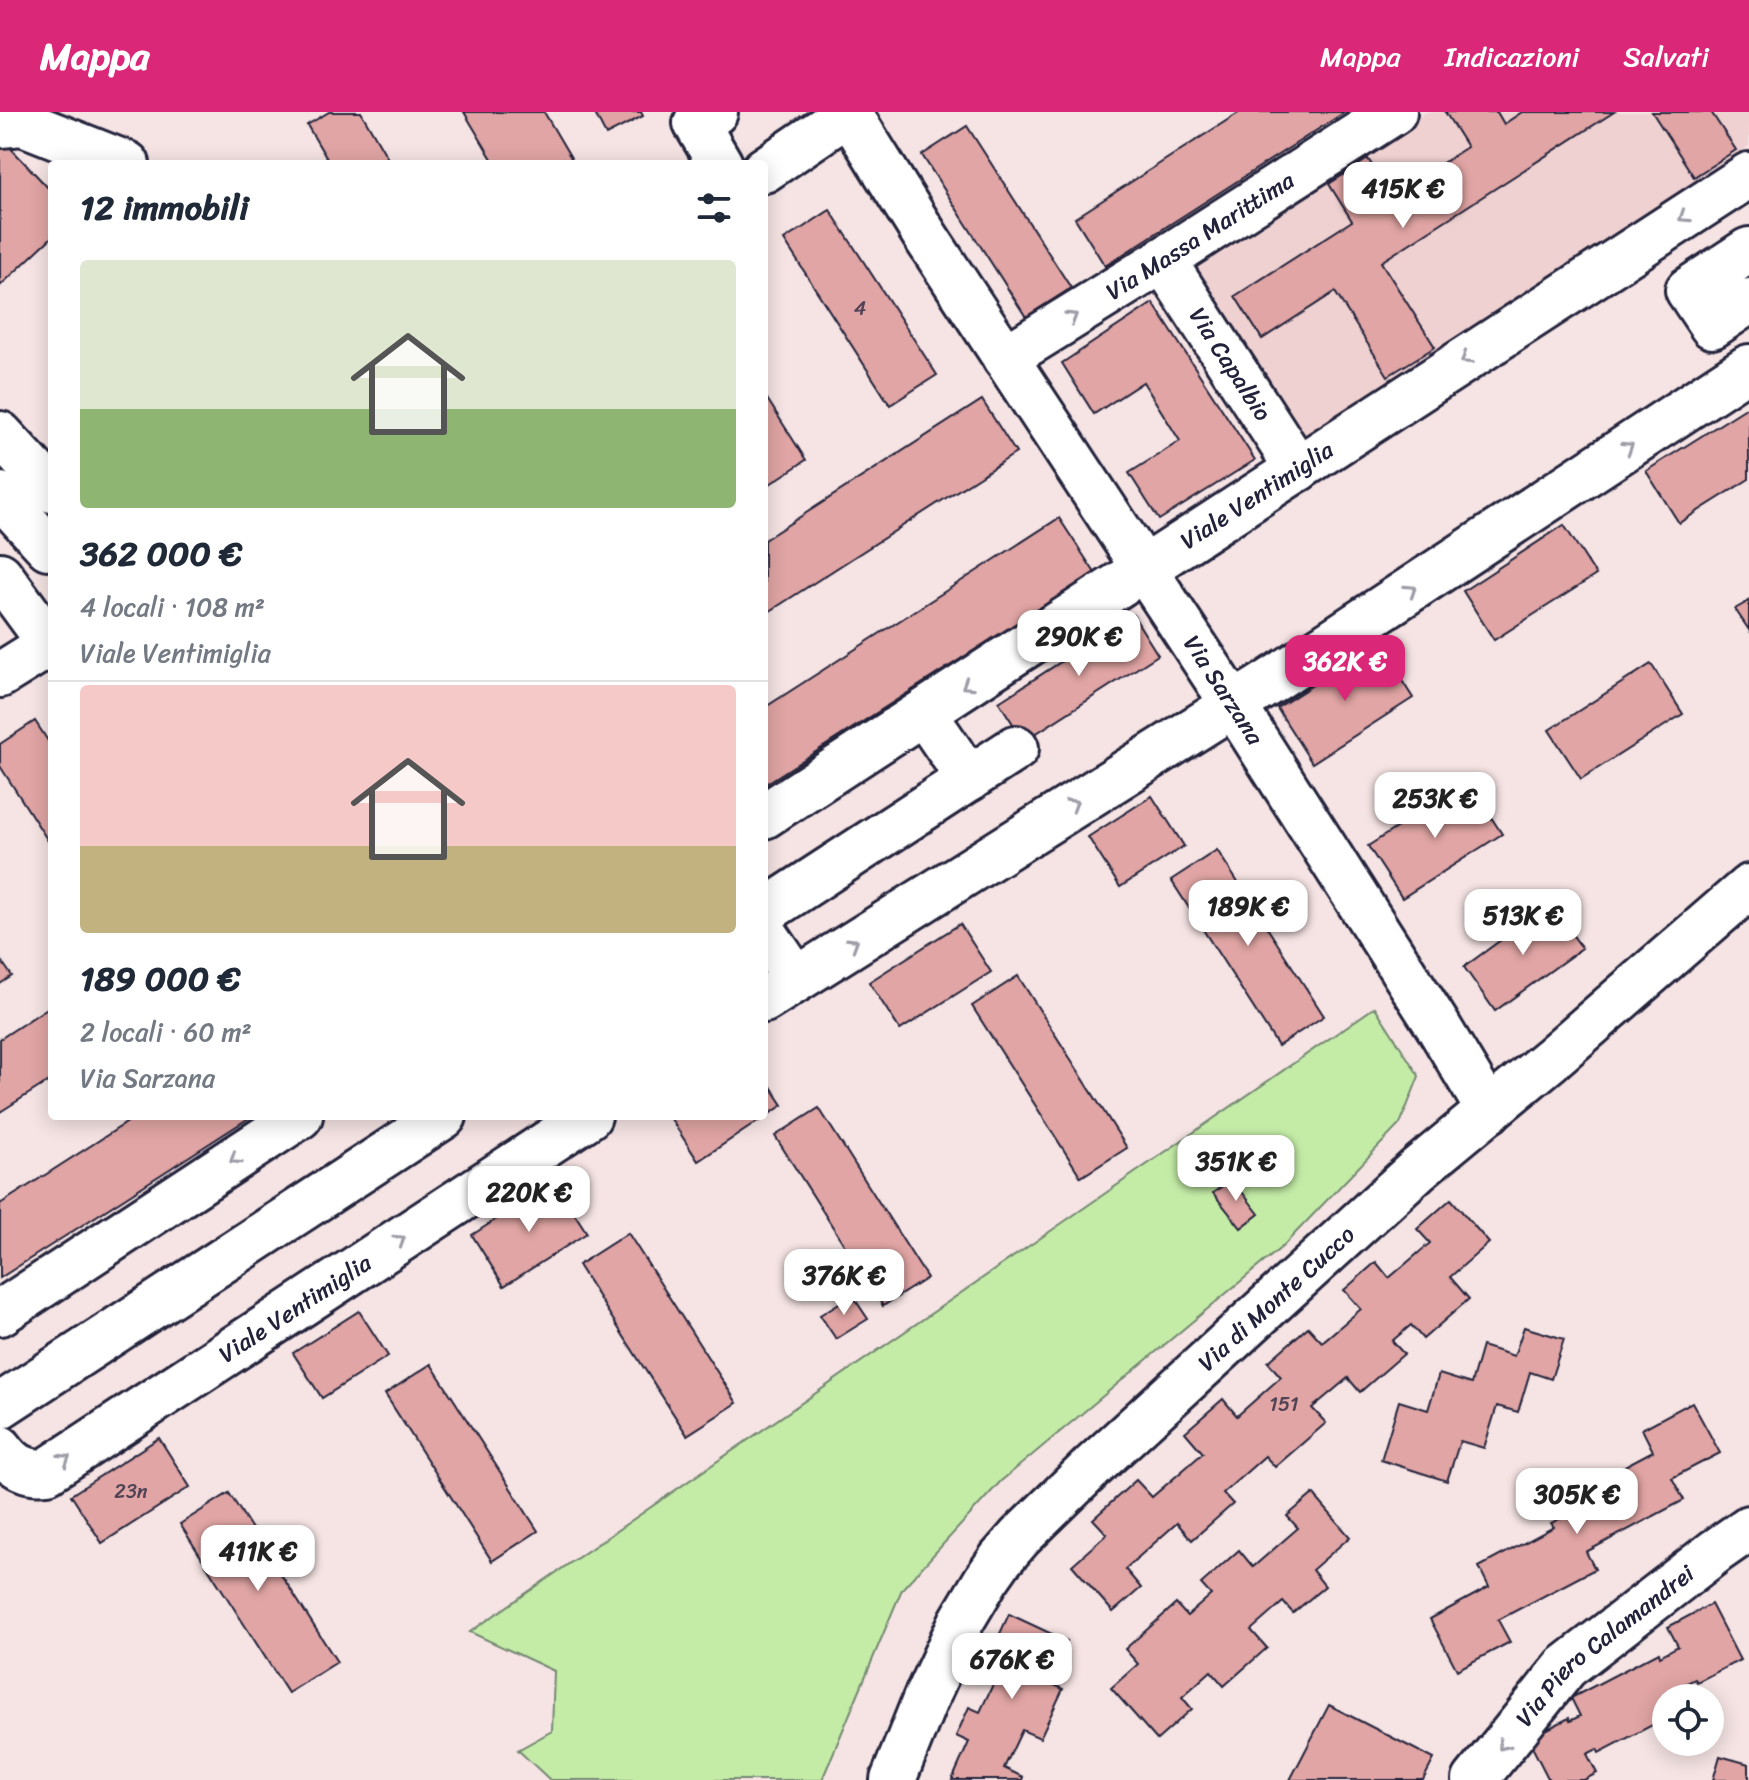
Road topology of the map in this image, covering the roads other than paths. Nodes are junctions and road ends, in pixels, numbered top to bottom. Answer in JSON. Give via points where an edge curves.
{"nodes":[{"id":1,"x":715,"y":112,"type":"edge"},
{"id":2,"x":851,"y":112,"type":"edge"},
{"id":3,"x":1394,"y":112,"type":"edge"},
{"id":4,"x":0,"y":125,"type":"edge"},
{"id":5,"x":117,"y":160,"type":"edge"},
{"id":6,"x":718,"y":160,"type":"edge"},
{"id":7,"x":768,"y":167,"type":"edge"},
{"id":8,"x":1745,"y":187,"type":"edge"},
{"id":9,"x":1749,"y":250,"type":"edge"},
{"id":10,"x":1163,"y":260,"type":"junction"},
{"id":11,"x":1749,"y":301,"type":"edge"},
{"id":12,"x":1005,"y":358,"type":"junction"},
{"id":13,"x":1749,"y":367,"type":"edge"},
{"id":14,"x":0,"y":434,"type":"edge"},
{"id":15,"x":1298,"y":469,"type":"junction"},
{"id":16,"x":48,"y":486,"type":"edge"},
{"id":17,"x":0,"y":495,"type":"edge"},
{"id":18,"x":48,"y":544,"type":"edge"},
{"id":19,"x":48,"y":547,"type":"edge"},
{"id":20,"x":0,"y":564,"type":"edge"},
{"id":21,"x":1144,"y":568,"type":"junction"},
{"id":22,"x":0,"y":575,"type":"edge"},
{"id":23,"x":48,"y":641,"type":"edge"},
{"id":24,"x":48,"y":647,"type":"edge"},
{"id":25,"x":0,"y":675,"type":"edge"},
{"id":26,"x":1233,"y":704,"type":"junction"},
{"id":27,"x":924,"y":713,"type":"junction"},
{"id":28,"x":1016,"y":748,"type":"dead end"},
{"id":29,"x":969,"y":779,"type":"junction"},
{"id":30,"x":768,"y":813,"type":"edge"},
{"id":31,"x":1749,"y":887,"type":"edge"},
{"id":32,"x":768,"y":909,"type":"edge"},
{"id":33,"x":768,"y":946,"type":"edge"},
{"id":34,"x":780,"y":990,"type":"edge"},
{"id":35,"x":1489,"y":1111,"type":"junction"},
{"id":36,"x":294,"y":1120,"type":"edge"},
{"id":37,"x":438,"y":1120,"type":"edge"},
{"id":38,"x":583,"y":1120,"type":"edge"},
{"id":39,"x":0,"y":1313,"type":"edge"},
{"id":40,"x":0,"y":1406,"type":"edge"},
{"id":41,"x":0,"y":1448,"type":"edge"},
{"id":42,"x":1749,"y":1528,"type":"edge"},
{"id":43,"x":893,"y":1780,"type":"edge"},
{"id":44,"x":1475,"y":1780,"type":"edge"}],
"edges":[{"from":1,"to":6,"type":"street","via":[[696,123]]},
{"from":2,"to":7,"type":"street"},
{"from":2,"to":12,"type":"street","name":"Via Sarzana"},
{"from":3,"to":10,"type":"street","name":"Via Massa Marittima"},
{"from":4,"to":5,"type":"street","via":[[23,123]]},
{"from":8,"to":15,"type":"street","name":"Viale Ventimiglia","one_way":true},
{"from":9,"to":11,"type":"street","via":[[1688,290],[1712,326]]},
{"from":12,"to":10,"type":"street","name":"Via Massa Marittima","one_way":true},
{"from":10,"to":15,"type":"street","name":"Via Capalbio"},
{"from":12,"to":21,"type":"street","name":"Via Sarzana"},
{"from":26,"to":13,"type":"street","one_way":true},
{"from":14,"to":16,"type":"street"},
{"from":15,"to":21,"type":"street","name":"Viale Ventimiglia"},
{"from":17,"to":18,"type":"street"},
{"from":19,"to":20,"type":"street"},
{"from":21,"to":26,"type":"street","name":"Via Sarzana"},
{"from":21,"to":27,"type":"street","name":"Viale Ventimiglia","one_way":true},
{"from":22,"to":23,"type":"street"},
{"from":24,"to":25,"type":"street"},
{"from":34,"to":26,"type":"street","one_way":true},
{"from":26,"to":35,"type":"street","name":"Via Sarzana"},
{"from":27,"to":29,"type":"street"},
{"from":27,"to":30,"type":"street","name":"Viale Ventimiglia"},
{"from":28,"to":29,"type":"street"},
{"from":29,"to":32,"type":"street"},
{"from":31,"to":35,"type":"street","name":"Via di Monte Cucco"},
{"from":33,"to":34,"type":"street"},
{"from":35,"to":43,"type":"street","name":"Via di Monte Cucco","via":[[1418,1169],[1020,1537],[961,1622]]},
{"from":36,"to":39,"type":"street","one_way":true},
{"from":37,"to":40,"type":"street"},
{"from":41,"to":38,"type":"street","name":"Viale Ventimiglia","one_way":true,"via":[[20,1468],[47,1471]]},
{"from":42,"to":44,"type":"street","name":"Via Piero Calamandrei","one_way":true,"via":[[1566,1667]]}]}
